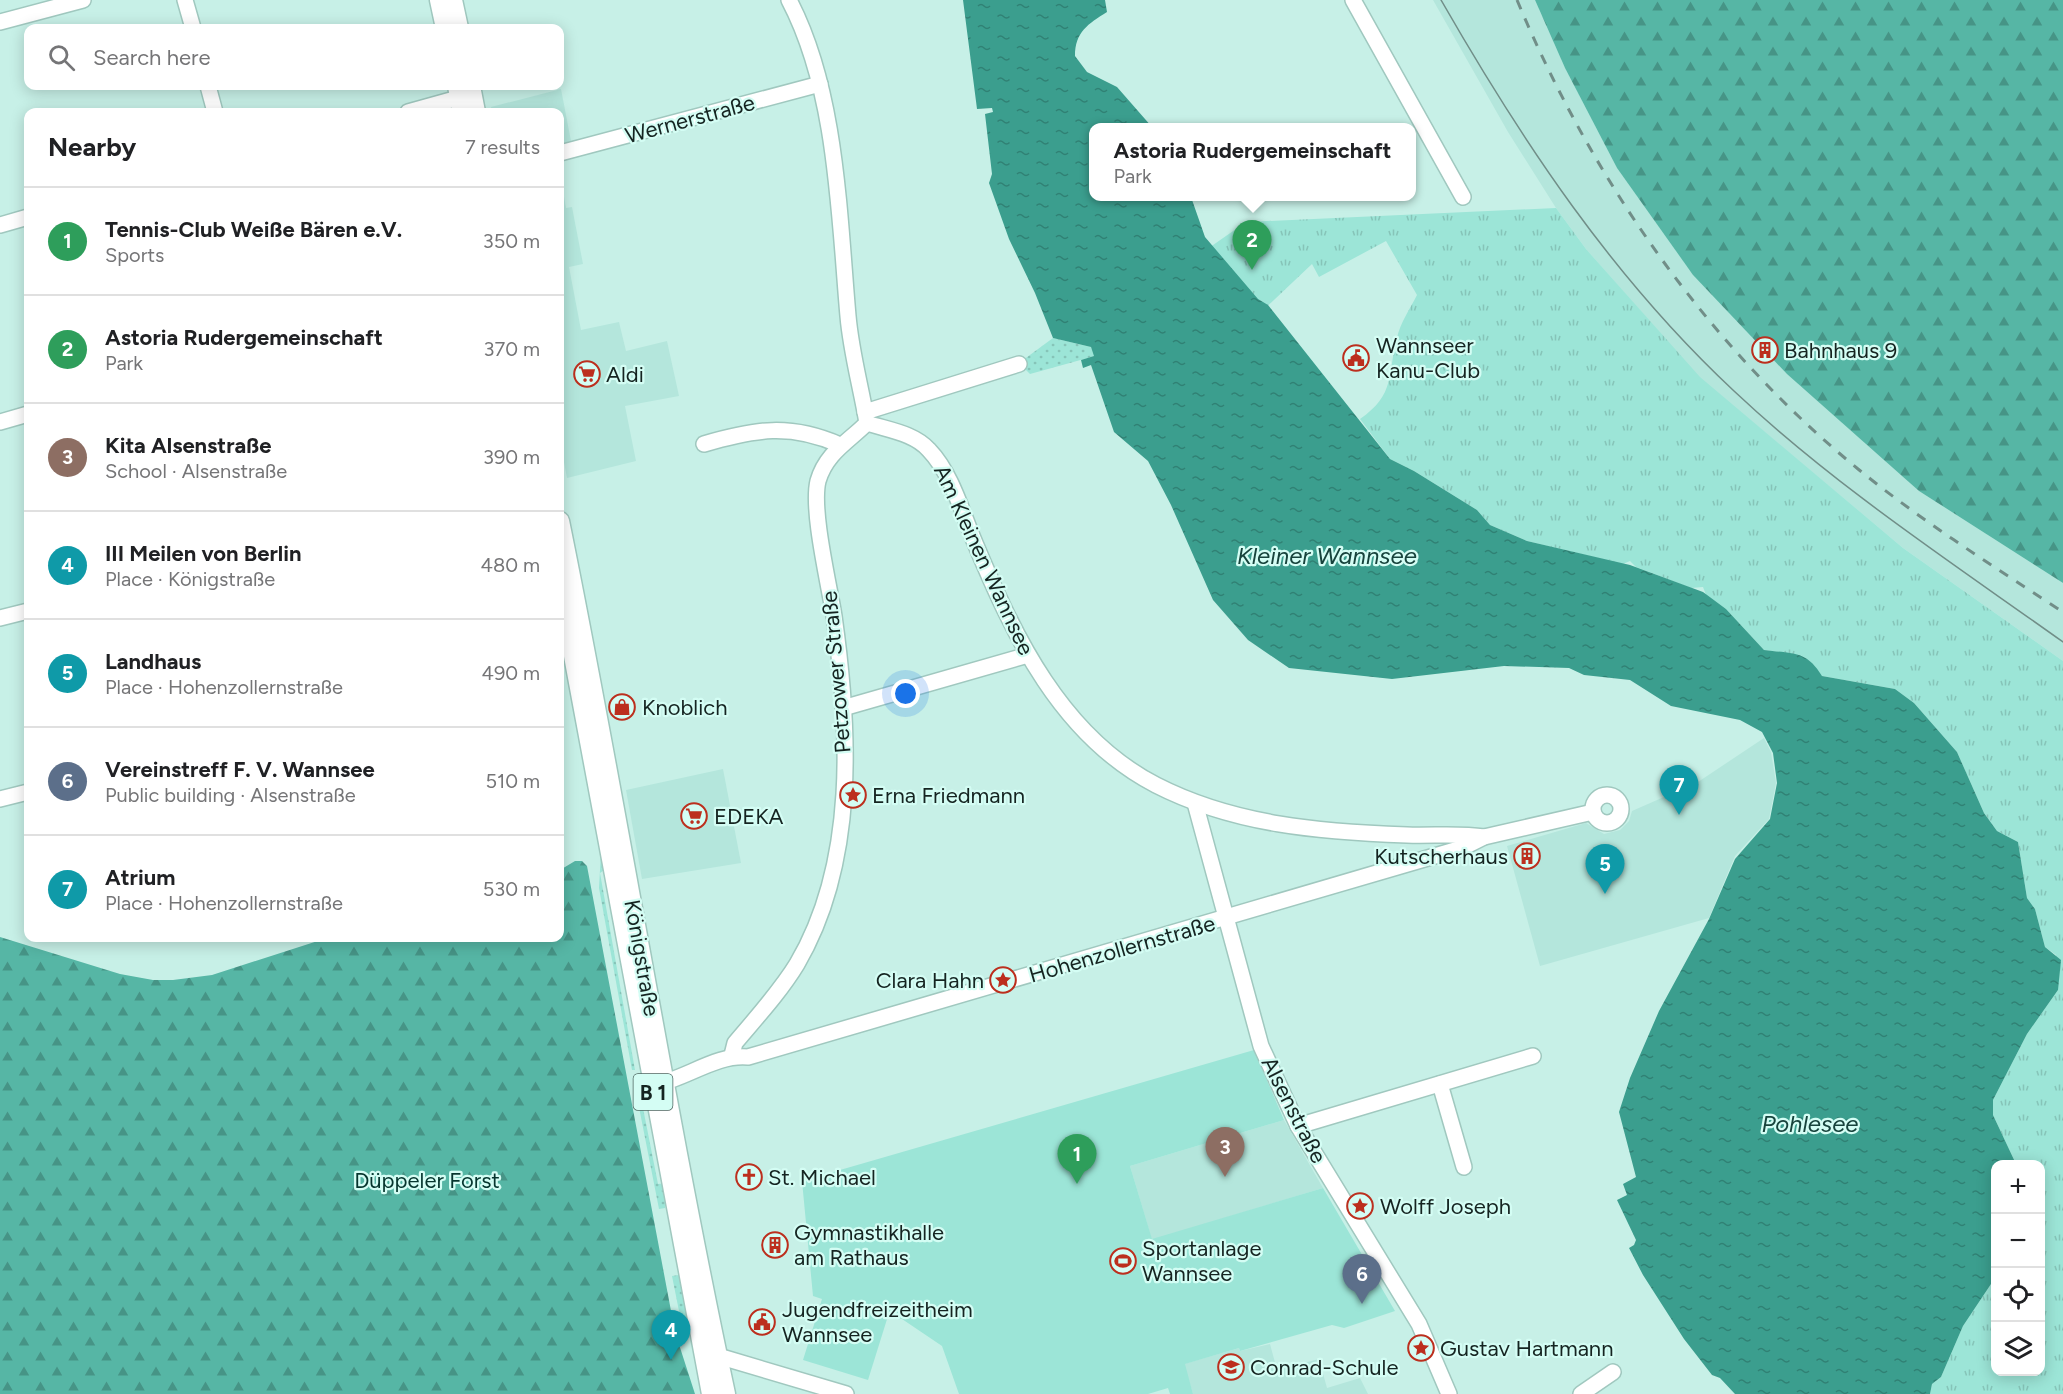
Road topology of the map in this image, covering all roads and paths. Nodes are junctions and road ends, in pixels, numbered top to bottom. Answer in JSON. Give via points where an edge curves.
{"nodes":[{"id":1,"x":82,"y":0,"type":"edge"},
{"id":2,"x":185,"y":0,"type":"edge"},
{"id":3,"x":439,"y":0,"type":"edge"},
{"id":4,"x":453,"y":0,"type":"edge"},
{"id":5,"x":789,"y":0,"type":"edge"},
{"id":6,"x":1353,"y":0,"type":"edge"},
{"id":7,"x":0,"y":22,"type":"edge"},
{"id":8,"x":192,"y":24,"type":"edge"},
{"id":9,"x":444,"y":24,"type":"edge"},
{"id":10,"x":458,"y":24,"type":"edge"},
{"id":11,"x":820,"y":84,"type":"junction"},
{"id":12,"x":209,"y":90,"type":"edge"},
{"id":13,"x":464,"y":95,"type":"edge"},
{"id":14,"x":214,"y":108,"type":"edge"},
{"id":15,"x":421,"y":108,"type":"edge"},
{"id":16,"x":473,"y":108,"type":"edge"},
{"id":17,"x":564,"y":152,"type":"edge"},
{"id":18,"x":1463,"y":197,"type":"dead end"},
{"id":19,"x":24,"y":218,"type":"edge"},
{"id":20,"x":0,"y":225,"type":"edge"},
{"id":21,"x":1019,"y":364,"type":"dead end"},
{"id":22,"x":24,"y":415,"type":"edge"},
{"id":23,"x":866,"y":418,"type":"junction"},
{"id":24,"x":0,"y":422,"type":"edge"},
{"id":25,"x":704,"y":444,"type":"dead end"},
{"id":26,"x":840,"y":445,"type":"junction"},
{"id":27,"x":564,"y":542,"type":"edge"},
{"id":28,"x":564,"y":606,"type":"edge"},
{"id":29,"x":24,"y":612,"type":"edge"},
{"id":30,"x":0,"y":618,"type":"edge"},
{"id":31,"x":1028,"y":655,"type":"junction"},
{"id":32,"x":843,"y":708,"type":"junction"},
{"id":33,"x":24,"y":793,"type":"edge"},
{"id":34,"x":0,"y":799,"type":"edge"},
{"id":35,"x":1195,"y":803,"type":"junction"},
{"id":36,"x":1593,"y":812,"type":"dead end"},
{"id":37,"x":1484,"y":837,"type":"junction"},
{"id":38,"x":1226,"y":918,"type":"junction"},
{"id":39,"x":732,"y":1055,"type":"junction"},
{"id":40,"x":1533,"y":1056,"type":"dead end"},
{"id":41,"x":658,"y":1084,"type":"junction"},
{"id":42,"x":1440,"y":1084,"type":"junction"},
{"id":43,"x":1298,"y":1126,"type":"junction"},
{"id":44,"x":1464,"y":1167,"type":"dead end"},
{"id":45,"x":711,"y":1356,"type":"junction"},
{"id":46,"x":1613,"y":1372,"type":"dead end"},
{"id":47,"x":711,"y":1394,"type":"edge"},
{"id":48,"x":726,"y":1394,"type":"edge"},
{"id":49,"x":846,"y":1394,"type":"edge"},
{"id":50,"x":1449,"y":1394,"type":"edge"},
{"id":51,"x":1581,"y":1394,"type":"edge"}],
"edges":[{"from":1,"to":7,"type":"street"},
{"from":2,"to":8,"type":"street"},
{"from":3,"to":9,"type":"main road"},
{"from":4,"to":10,"type":"main road"},
{"from":5,"to":11,"type":"street","via":[[802,25]]},
{"from":6,"to":18,"type":"street"},
{"from":11,"to":17,"type":"street","name":"Wernerstraße"},
{"from":11,"to":23,"type":"street","via":[[840,220],[852,351]]},
{"from":12,"to":14,"type":"street"},
{"from":13,"to":15,"type":"street"},
{"from":13,"to":16,"type":"main road"},
{"from":19,"to":20,"type":"street"},
{"from":21,"to":23,"type":"street"},
{"from":22,"to":24,"type":"street"},
{"from":23,"to":26,"type":"street","name":"Petzower Straße"},
{"from":23,"to":31,"type":"street","name":"Am Kleinen Wannsee","via":[[928,448],[943,468],[997,595]]},
{"from":25,"to":26,"type":"street","via":[[760,430],[791,429]]},
{"from":26,"to":32,"type":"street","name":"Petzower Straße","via":[[823,469],[816,506]]},
{"from":27,"to":41,"type":"main road","name":"Königstraße","number":"B 1","via":[[612,792]]},
{"from":28,"to":41,"type":"main road","name":"Königstraße","number":"B 1"},
{"from":29,"to":30,"type":"street"},
{"from":31,"to":32,"type":"street"},
{"from":31,"to":35,"type":"street","name":"Am Kleinen Wannsee","via":[[1056,700],[1085,731],[1154,784]]},
{"from":32,"to":39,"type":"street","name":"Petzower Straße","via":[[844,764],[836,853],[818,917],[796,965],[735,1043]]},
{"from":33,"to":34,"type":"street"},
{"from":35,"to":37,"type":"street","name":"Am Kleinen Wannsee","via":[[1300,828]]},
{"from":35,"to":38,"type":"street","name":"Alsenstraße"},
{"from":36,"to":37,"type":"street","name":"Hohenzollernstraße"},
{"from":37,"to":38,"type":"street","name":"Hohenzollernstraße","via":[[1462,848]]},
{"from":38,"to":39,"type":"street","name":"Hohenzollernstraße","via":[[748,1057]]},
{"from":38,"to":43,"type":"street","name":"Alsenstraße","via":[[1261,1046]]},
{"from":39,"to":41,"type":"street","name":"Hohenzollernstraße"},
{"from":40,"to":42,"type":"street"},
{"from":41,"to":45,"type":"main road","name":"Königstraße","number":"B 1"},
{"from":42,"to":43,"type":"street"},
{"from":42,"to":44,"type":"street"},
{"from":43,"to":50,"type":"street","name":"Alsenstraße","via":[[1419,1324]]},
{"from":45,"to":47,"type":"main road","name":"Königstraße","number":"B 1"},
{"from":45,"to":48,"type":"main road","name":"Königstraße","number":"B 1"},
{"from":45,"to":49,"type":"street"},
{"from":46,"to":51,"type":"street"}]}
